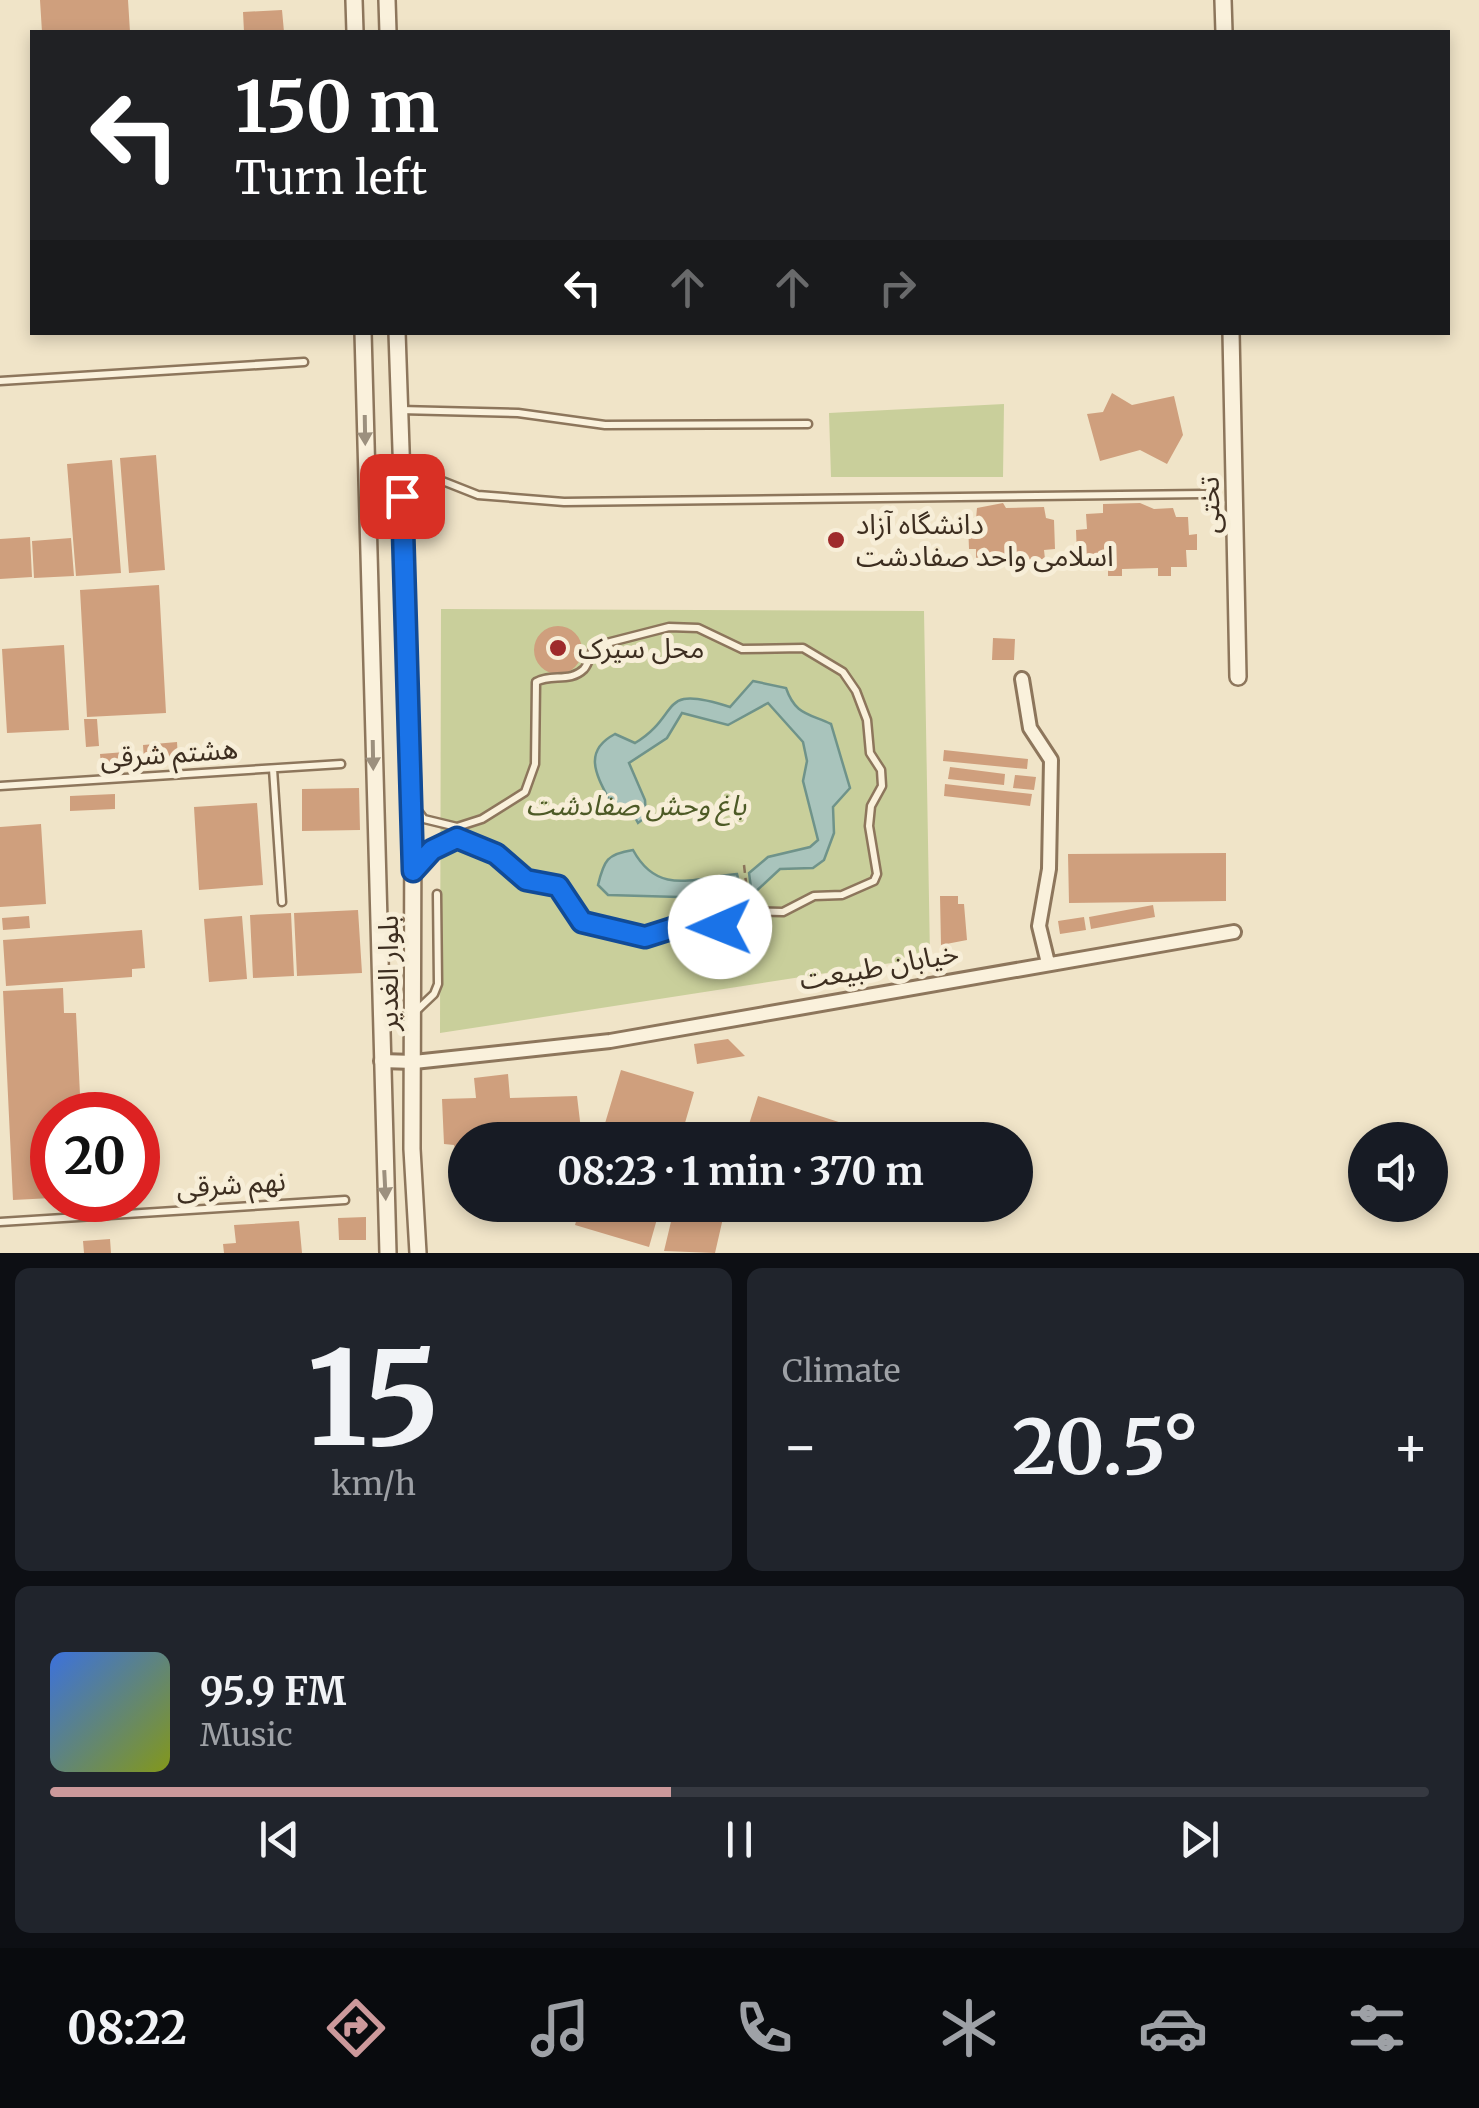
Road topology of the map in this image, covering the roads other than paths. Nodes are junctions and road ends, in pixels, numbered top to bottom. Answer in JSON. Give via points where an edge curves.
{"nodes":[{"id":1,"x":354,"y":0,"type":"edge"},
{"id":2,"x":386,"y":0,"type":"edge"},
{"id":3,"x":1223,"y":0,"type":"edge"},
{"id":4,"x":355,"y":30,"type":"edge"},
{"id":5,"x":388,"y":30,"type":"edge"},
{"id":6,"x":1224,"y":30,"type":"edge"},
{"id":7,"x":362,"y":335,"type":"edge"},
{"id":8,"x":397,"y":335,"type":"edge"},
{"id":9,"x":1230,"y":335,"type":"edge"},
{"id":10,"x":304,"y":362,"type":"dead end"},
{"id":11,"x":0,"y":382,"type":"edge"},
{"id":12,"x":399,"y":410,"type":"junction"},
{"id":13,"x":808,"y":424,"type":"dead end"},
{"id":14,"x":400,"y":465,"type":"junction"},
{"id":15,"x":1204,"y":494,"type":"dead end"},
{"id":16,"x":1238,"y":677,"type":"dead end"},
{"id":17,"x":1022,"y":679,"type":"dead end"},
{"id":18,"x":340,"y":764,"type":"dead end"},
{"id":19,"x":272,"y":769,"type":"junction"},
{"id":20,"x":0,"y":786,"type":"edge"},
{"id":21,"x":412,"y":801,"type":"junction"},
{"id":22,"x":413,"y":871,"type":"junction"},
{"id":23,"x":437,"y":894,"type":"dead end"},
{"id":24,"x":282,"y":902,"type":"dead end"},
{"id":25,"x":1234,"y":932,"type":"dead end"},
{"id":26,"x":1048,"y":962,"type":"junction"},
{"id":27,"x":413,"y":1014,"type":"junction"},
{"id":28,"x":382,"y":1062,"type":"junction"},
{"id":29,"x":414,"y":1062,"type":"junction"},
{"id":30,"x":383,"y":1144,"type":"junction"},
{"id":31,"x":412,"y":1149,"type":"junction"},
{"id":32,"x":345,"y":1200,"type":"dead end"},
{"id":33,"x":0,"y":1222,"type":"edge"},
{"id":34,"x":388,"y":1253,"type":"edge"},
{"id":35,"x":418,"y":1253,"type":"edge"}],
"edges":[{"from":1,"to":4,"type":"street"},
{"from":2,"to":5,"type":"street"},
{"from":3,"to":6,"type":"street"},
{"from":7,"to":28,"type":"street","name":"بلوار الغدیر","one_way":true},
{"from":8,"to":12,"type":"street","name":"بلوار الغدیر"},
{"from":9,"to":16,"type":"street","name":"تختی"},
{"from":10,"to":11,"type":"lane"},
{"from":12,"to":13,"type":"lane","via":[[518,413],[605,424]]},
{"from":12,"to":14,"type":"street","name":"بلوار الغدیر"},
{"from":14,"to":15,"type":"lane","via":[[478,494],[564,502]]},
{"from":14,"to":21,"type":"street","name":"بلوار الغدیر"},
{"from":17,"to":26,"type":"street","via":[[1030,728],[1050,760],[1049,868],[1040,926]]},
{"from":18,"to":19,"type":"lane","name":"هشتم شرقی"},
{"from":19,"to":20,"type":"lane","name":"هشتم شرقی"},
{"from":19,"to":24,"type":"lane"},
{"from":21,"to":22,"type":"street","name":"بلوار الغدیر"},
{"from":21,"to":22,"type":"lane","via":[[424,819],[457,826],[525,792],[535,764],[536,682],[584,669],[594,646],[669,627],[698,628],[742,648],[803,648],[842,672],[866,720],[882,786],[869,826],[878,874],[866,886],[814,896],[783,912],[749,911],[720,927],[686,924],[645,937],[582,922],[558,886],[526,880],[496,854],[457,838],[432,850]]},
{"from":22,"to":27,"type":"street","name":"بلوار الغدیر"},
{"from":23,"to":27,"type":"lane","via":[[438,984]]},
{"from":25,"to":26,"type":"street","name":"خیابان طبیعت"},
{"from":26,"to":29,"type":"street","name":"خیابان طبیعت","via":[[610,1041]]},
{"from":27,"to":29,"type":"street","name":"بلوار الغدیر"},
{"from":28,"to":29,"type":"street","name":"خیابان طبیعت"},
{"from":28,"to":30,"type":"street","name":"بلوار الغدیر"},
{"from":29,"to":31,"type":"street","name":"بلوار الغدیر"},
{"from":30,"to":31,"type":"street"},
{"from":30,"to":34,"type":"street","name":"بلوار الغدیر","one_way":true},
{"from":31,"to":35,"type":"street","name":"بلوار الغدیر"},
{"from":32,"to":33,"type":"lane","name":"نهم شرقی"}]}
